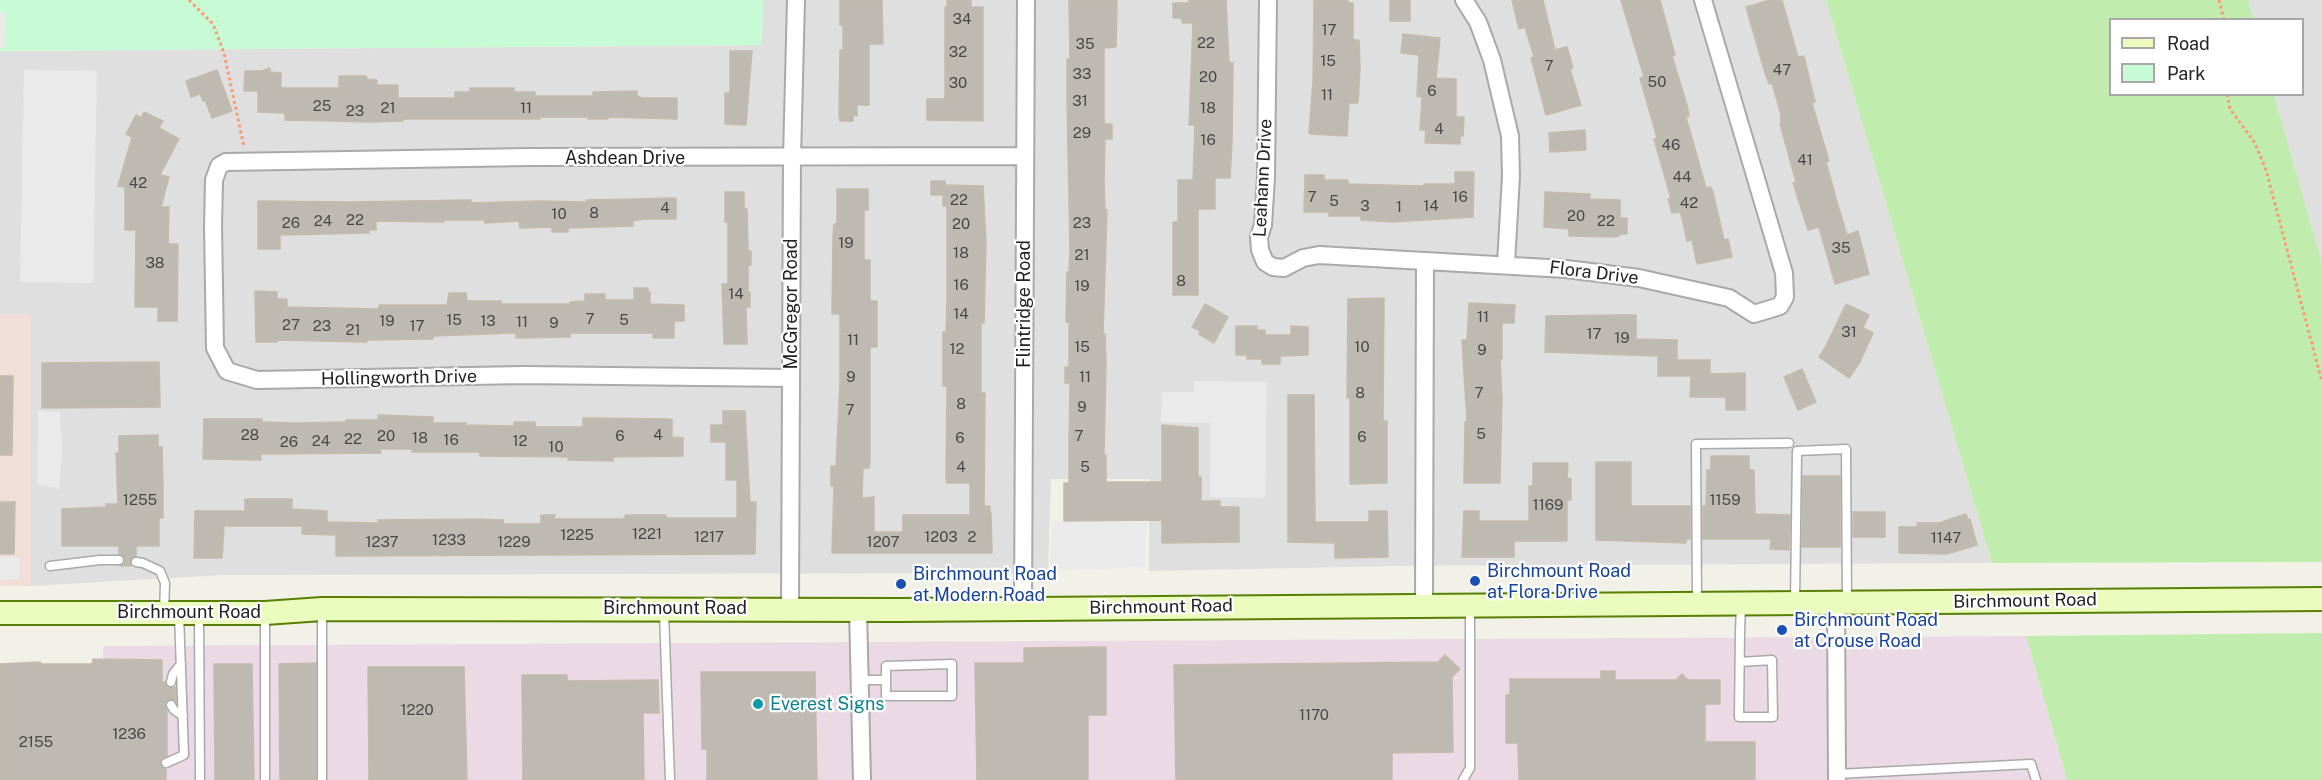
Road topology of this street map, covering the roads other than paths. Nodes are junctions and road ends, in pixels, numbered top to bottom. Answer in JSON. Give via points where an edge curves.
{"nodes":[{"id":1,"x":796,"y":0,"type":"edge"},
{"id":2,"x":1026,"y":0,"type":"edge"},
{"id":3,"x":1268,"y":0,"type":"edge"},
{"id":4,"x":1464,"y":0,"type":"edge"},
{"id":5,"x":1702,"y":0,"type":"edge"},
{"id":6,"x":1025,"y":156,"type":"junction"},
{"id":7,"x":792,"y":158,"type":"junction"},
{"id":8,"x":226,"y":162,"type":"joint"},
{"id":9,"x":1425,"y":262,"type":"junction"},
{"id":10,"x":1506,"y":264,"type":"junction"},
{"id":11,"x":790,"y":378,"type":"junction"},
{"id":12,"x":1789,"y":443,"type":"dead end"},
{"id":13,"x":119,"y":560,"type":"dead end"},
{"id":14,"x":136,"y":562,"type":"dead end"},
{"id":15,"x":50,"y":566,"type":"dead end"},
{"id":16,"x":2322,"y":598,"type":"edge"},
{"id":17,"x":1741,"y":603,"type":"junction"},
{"id":18,"x":1795,"y":603,"type":"junction"},
{"id":19,"x":1841,"y":603,"type":"junction"},
{"id":20,"x":1470,"y":604,"type":"junction"},
{"id":21,"x":1697,"y":604,"type":"junction"},
{"id":22,"x":1424,"y":605,"type":"junction"},
{"id":23,"x":663,"y":608,"type":"junction"},
{"id":24,"x":790,"y":608,"type":"junction"},
{"id":25,"x":1023,"y":608,"type":"junction"},
{"id":26,"x":322,"y":609,"type":"junction"},
{"id":27,"x":858,"y":609,"type":"junction"},
{"id":28,"x":0,"y":613,"type":"edge"},
{"id":29,"x":181,"y":613,"type":"junction"},
{"id":30,"x":265,"y":613,"type":"junction"},
{"id":31,"x":1740,"y":662,"type":"junction"},
{"id":32,"x":181,"y":663,"type":"junction"},
{"id":33,"x":859,"y":680,"type":"junction"},
{"id":34,"x":886,"y":680,"type":"junction"},
{"id":35,"x":171,"y":682,"type":"dead end"},
{"id":36,"x":171,"y":705,"type":"dead end"},
{"id":37,"x":183,"y":716,"type":"junction"},
{"id":38,"x":166,"y":763,"type":"dead end"},
{"id":39,"x":1874,"y":776,"type":"edge"},
{"id":40,"x":1837,"y":777,"type":"edge"},
{"id":41,"x":200,"y":780,"type":"edge"},
{"id":42,"x":265,"y":780,"type":"edge"},
{"id":43,"x":322,"y":780,"type":"edge"},
{"id":44,"x":670,"y":780,"type":"edge"},
{"id":45,"x":862,"y":780,"type":"edge"},
{"id":46,"x":1464,"y":780,"type":"edge"},
{"id":47,"x":2036,"y":780,"type":"edge"}],
"edges":[{"from":1,"to":7,"type":"street","name":"McGregor Road"},
{"from":2,"to":6,"type":"street","name":"Flintridge Road"},
{"from":3,"to":9,"type":"street","name":"Leahann Drive","via":[[1266,177],[1259,237],[1265,262],[1284,268],[1302,258],[1319,255]]},
{"from":4,"to":10,"type":"street","via":[[1478,22],[1492,60],[1510,136]]},
{"from":5,"to":10,"type":"street","name":"Flora Drive","via":[[1784,273],[1785,297],[1780,306],[1754,314],[1730,298],[1639,278]]},
{"from":6,"to":7,"type":"street","name":"Ashdean Drive"},
{"from":6,"to":25,"type":"street","name":"Flintridge Road"},
{"from":7,"to":8,"type":"street","name":"Ashdean Drive"},
{"from":7,"to":11,"type":"street","name":"McGregor Road"},
{"from":8,"to":11,"type":"street","name":"Hollingworth Drive","via":[[219,166],[214,180],[213,226],[215,348],[227,371],[257,381],[523,375]]},
{"from":9,"to":10,"type":"street","name":"Flora Drive"},
{"from":9,"to":22,"type":"street"},
{"from":11,"to":24,"type":"street","name":"McGregor Road"},
{"from":12,"to":21,"type":"lane","via":[[1695,444]]},
{"from":13,"to":15,"type":"lane"},
{"from":14,"to":29,"type":"lane","via":[[160,571]]},
{"from":16,"to":19,"type":"main road","name":"Birchmount Road"},
{"from":17,"to":18,"type":"main road","name":"Birchmount Road"},
{"from":17,"to":21,"type":"main road","name":"Birchmount Road"},
{"from":17,"to":31,"type":"lane"},
{"from":18,"to":19,"type":"main road","name":"Birchmount Road"},
{"from":18,"to":19,"type":"lane","via":[[1797,451],[1846,449]]},
{"from":19,"to":40,"type":"street"},
{"from":20,"to":21,"type":"main road","name":"Birchmount Road"},
{"from":20,"to":22,"type":"main road","name":"Birchmount Road"},
{"from":20,"to":46,"type":"lane","via":[[1470,768]]},
{"from":22,"to":25,"type":"main road","name":"Birchmount Road"},
{"from":23,"to":24,"type":"main road","name":"Birchmount Road"},
{"from":23,"to":26,"type":"main road","name":"Birchmount Road"},
{"from":23,"to":44,"type":"lane"},
{"from":24,"to":27,"type":"main road","name":"Birchmount Road"},
{"from":25,"to":27,"type":"main road","name":"Birchmount Road"},
{"from":26,"to":30,"type":"main road","name":"Birchmount Road"},
{"from":26,"to":43,"type":"lane"},
{"from":27,"to":33,"type":"street"},
{"from":28,"to":29,"type":"main road","name":"Birchmount Road"},
{"from":29,"to":30,"type":"main road","name":"Birchmount Road"},
{"from":29,"to":32,"type":"lane"},
{"from":29,"to":41,"type":"lane"},
{"from":30,"to":42,"type":"lane"},
{"from":31,"to":31,"type":"lane","via":[[1739,717],[1773,717],[1772,660]]},
{"from":32,"to":35,"type":"lane"},
{"from":32,"to":37,"type":"lane"},
{"from":33,"to":34,"type":"lane"},
{"from":33,"to":45,"type":"street"},
{"from":34,"to":34,"type":"lane","via":[[886,696],[952,696],[952,664],[886,666]]},
{"from":36,"to":37,"type":"lane"},
{"from":37,"to":38,"type":"lane","via":[[184,755]]},
{"from":39,"to":40,"type":"lane"},
{"from":39,"to":47,"type":"lane","via":[[2031,764]]}]}
